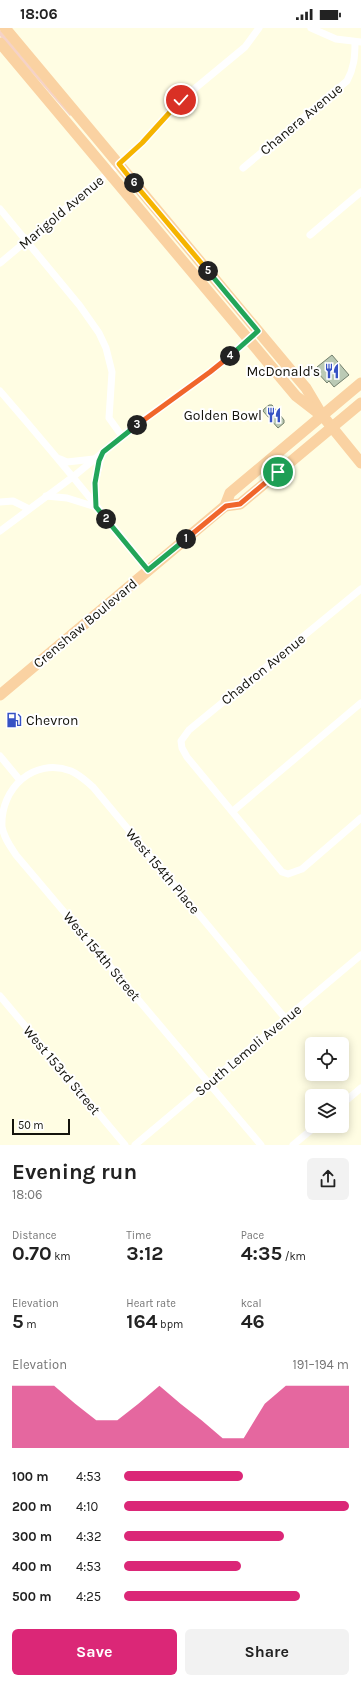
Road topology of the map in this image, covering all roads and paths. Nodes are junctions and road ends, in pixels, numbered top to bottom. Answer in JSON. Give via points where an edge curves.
{"nodes":[{"id":1,"x":5,"y":28,"type":"edge"},
{"id":2,"x":259,"y":28,"type":"edge"},
{"id":3,"x":311,"y":28,"type":"edge"},
{"id":4,"x":358,"y":42,"type":"edge"},
{"id":5,"x":0,"y":43,"type":"edge"},
{"id":6,"x":119,"y":164,"type":"junction"},
{"id":7,"x":243,"y":168,"type":"dead end"},
{"id":8,"x":108,"y":173,"type":"junction"},
{"id":9,"x":361,"y":192,"type":"edge"},
{"id":10,"x":0,"y":209,"type":"edge"},
{"id":11,"x":310,"y":235,"type":"dead end"},
{"id":12,"x":27,"y":241,"type":"junction"},
{"id":13,"x":0,"y":263,"type":"edge"},
{"id":14,"x":258,"y":331,"type":"junction"},
{"id":15,"x":248,"y":340,"type":"junction"},
{"id":16,"x":361,"y":383,"type":"edge"},
{"id":17,"x":0,"y":391,"type":"edge"},
{"id":18,"x":361,"y":403,"type":"edge"},
{"id":19,"x":322,"y":415,"type":"junction"},
{"id":20,"x":332,"y":428,"type":"junction"},
{"id":21,"x":122,"y":436,"type":"junction"},
{"id":22,"x":103,"y":452,"type":"junction"},
{"id":23,"x":58,"y":458,"type":"junction"},
{"id":24,"x":95,"y":459,"type":"junction"},
{"id":25,"x":361,"y":463,"type":"edge"},
{"id":26,"x":74,"y":476,"type":"junction"},
{"id":27,"x":46,"y":496,"type":"junction"},
{"id":28,"x":0,"y":502,"type":"edge"},
{"id":29,"x":226,"y":506,"type":"junction"},
{"id":30,"x":96,"y":507,"type":"junction"},
{"id":31,"x":29,"y":509,"type":"junction"},
{"id":32,"x":0,"y":530,"type":"edge"},
{"id":33,"x":148,"y":570,"type":"junction"},
{"id":34,"x":361,"y":589,"type":"edge"},
{"id":35,"x":0,"y":695,"type":"edge"},
{"id":36,"x":361,"y":704,"type":"edge"},
{"id":37,"x":0,"y":756,"type":"edge"},
{"id":38,"x":19,"y":779,"type":"junction"},
{"id":39,"x":2,"y":801,"type":"edge"},
{"id":40,"x":232,"y":811,"type":"junction"},
{"id":41,"x":361,"y":818,"type":"edge"},
{"id":42,"x":361,"y":955,"type":"edge"},
{"id":43,"x":0,"y":996,"type":"edge"},
{"id":44,"x":285,"y":1018,"type":"junction"},
{"id":45,"x":209,"y":1082,"type":"junction"},
{"id":46,"x":361,"y":1088,"type":"edge"},
{"id":47,"x":349,"y":1098,"type":"edge"},
{"id":48,"x":308,"y":1133,"type":"edge"},
{"id":49,"x":125,"y":1145,"type":"edge"},
{"id":50,"x":135,"y":1145,"type":"edge"},
{"id":51,"x":261,"y":1145,"type":"edge"},
{"id":52,"x":293,"y":1145,"type":"edge"}],
"edges":[{"from":1,"to":6,"type":"main road"},
{"from":2,"to":6,"type":"street","name":"Marigold Avenue","via":[[245,47],[181,100]]},
{"from":3,"to":4,"type":"street","via":[[336,39]]},
{"from":4,"to":7,"type":"street","name":"Chanera Avenue","via":[[352,72],[347,81]]},
{"from":5,"to":8,"type":"main road"},
{"from":6,"to":8,"type":"street","name":"Marigold Avenue"},
{"from":6,"to":14,"type":"main road"},
{"from":8,"to":12,"type":"street","name":"Marigold Avenue"},
{"from":8,"to":15,"type":"main road"},
{"from":9,"to":11,"type":"street"},
{"from":10,"to":12,"type":"street"},
{"from":12,"to":13,"type":"street","name":"Marigold Avenue"},
{"from":12,"to":21,"type":"street","via":[[99,333],[112,372],[109,418]]},
{"from":14,"to":15,"type":"street"},
{"from":14,"to":19,"type":"main road","via":[[306,388]]},
{"from":15,"to":19,"type":"main road","via":[[296,396]]},
{"from":15,"to":21,"type":"street","via":[[210,372]]},
{"from":16,"to":19,"type":"main road","name":"Crenshaw Boulevard"},
{"from":17,"to":23,"type":"street"},
{"from":18,"to":20,"type":"main road","name":"Crenshaw Boulevard"},
{"from":19,"to":20,"type":"main road"},
{"from":19,"to":29,"type":"main road","name":"Crenshaw Boulevard","via":[[230,493]]},
{"from":20,"to":25,"type":"main road"},
{"from":20,"to":29,"type":"main road","name":"Crenshaw Boulevard","via":[[240,504]]},
{"from":21,"to":22,"type":"street"},
{"from":22,"to":24,"type":"street"},
{"from":22,"to":30,"type":"street","via":[[96,476]]},
{"from":23,"to":24,"type":"street","via":[[67,462]]},
{"from":23,"to":26,"type":"street"},
{"from":24,"to":26,"type":"street"},
{"from":26,"to":27,"type":"street"},
{"from":26,"to":30,"type":"street"},
{"from":27,"to":30,"type":"street","via":[[67,498]]},
{"from":27,"to":31,"type":"street"},
{"from":28,"to":31,"type":"street","via":[[13,501]]},
{"from":29,"to":33,"type":"main road","name":"Crenshaw Boulevard"},
{"from":30,"to":33,"type":"street"},
{"from":31,"to":32,"type":"street"},
{"from":33,"to":35,"type":"main road","name":"Crenshaw Boulevard"},
{"from":34,"to":40,"type":"street","name":"Chadron Avenue","via":[[189,730],[181,741],[187,757]]},
{"from":36,"to":40,"type":"street"},
{"from":37,"to":38,"type":"street"},
{"from":38,"to":39,"type":"street","name":"West 154th Street"},
{"from":38,"to":44,"type":"street","name":"West 154th Place","via":[[38,769],[54,767],[82,777]]},
{"from":39,"to":45,"type":"street","name":"West 154th Street","via":[[2,828],[16,855]]},
{"from":40,"to":41,"type":"street","via":[[282,872],[288,874],[302,869]]},
{"from":42,"to":44,"type":"street","name":"South Lemoli Avenue"},
{"from":43,"to":49,"type":"street","name":"West 153rd Street"},
{"from":44,"to":45,"type":"street","name":"South Lemoli Avenue"},
{"from":45,"to":50,"type":"street","name":"South Lemoli Avenue"},
{"from":45,"to":51,"type":"street","name":"West 154th Street"},
{"from":46,"to":47,"type":"street"},
{"from":48,"to":52,"type":"street"}]}
